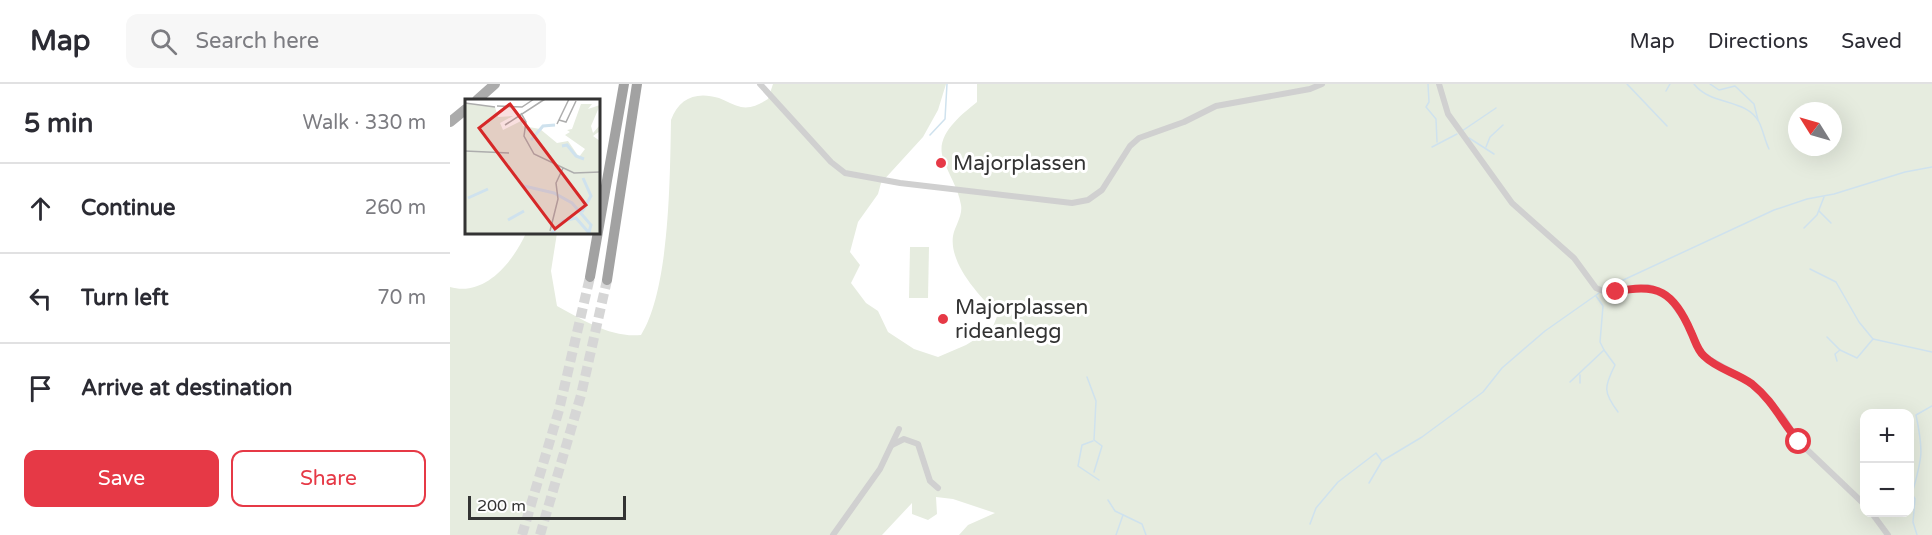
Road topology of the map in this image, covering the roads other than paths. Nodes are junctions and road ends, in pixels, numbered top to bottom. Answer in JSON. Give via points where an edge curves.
{"nodes":[{"id":1,"x":495,"y":84,"type":"edge"},
{"id":2,"x":624,"y":84,"type":"edge"},
{"id":3,"x":637,"y":84,"type":"edge"},
{"id":4,"x":760,"y":84,"type":"edge"},
{"id":5,"x":1322,"y":84,"type":"edge"},
{"id":6,"x":1439,"y":84,"type":"edge"},
{"id":7,"x":478,"y":99,"type":"edge"},
{"id":8,"x":465,"y":110,"type":"edge"},
{"id":9,"x":450,"y":122,"type":"edge"},
{"id":10,"x":600,"y":220,"type":"edge"},
{"id":11,"x":598,"y":234,"type":"edge"},
{"id":12,"x":590,"y":277,"type":"tunnel mouth"},
{"id":13,"x":607,"y":280,"type":"tunnel mouth"},
{"id":14,"x":899,"y":429,"type":"dead end"},
{"id":15,"x":892,"y":445,"type":"junction"},
{"id":16,"x":938,"y":488,"type":"dead end"},
{"id":17,"x":1860,"y":500,"type":"edge"},
{"id":18,"x":1874,"y":517,"type":"edge"},
{"id":19,"x":833,"y":535,"type":"edge"},
{"id":20,"x":1888,"y":535,"type":"edge"}],
"edges":[{"from":1,"to":7,"type":"main road"},
{"from":2,"to":10,"type":"highway"},
{"from":3,"to":13,"type":"highway"},
{"from":4,"to":5,"type":"street","via":[[842,171],[862,177],[1067,202],[1084,202],[1102,190],[1139,138],[1216,106]]},
{"from":6,"to":17,"type":"street","via":[[1448,114],[1510,200],[1574,258],[1596,288],[1608,293],[1646,287],[1667,295],[1683,316],[1702,355],[1743,378],[1762,394],[1799,442]]},
{"from":8,"to":9,"type":"main road"},
{"from":11,"to":12,"type":"highway"},
{"from":14,"to":15,"type":"street"},
{"from":15,"to":16,"type":"street","via":[[904,439],[918,444],[930,481]]},
{"from":15,"to":19,"type":"street","via":[[880,469]]},
{"from":18,"to":20,"type":"street"}]}
